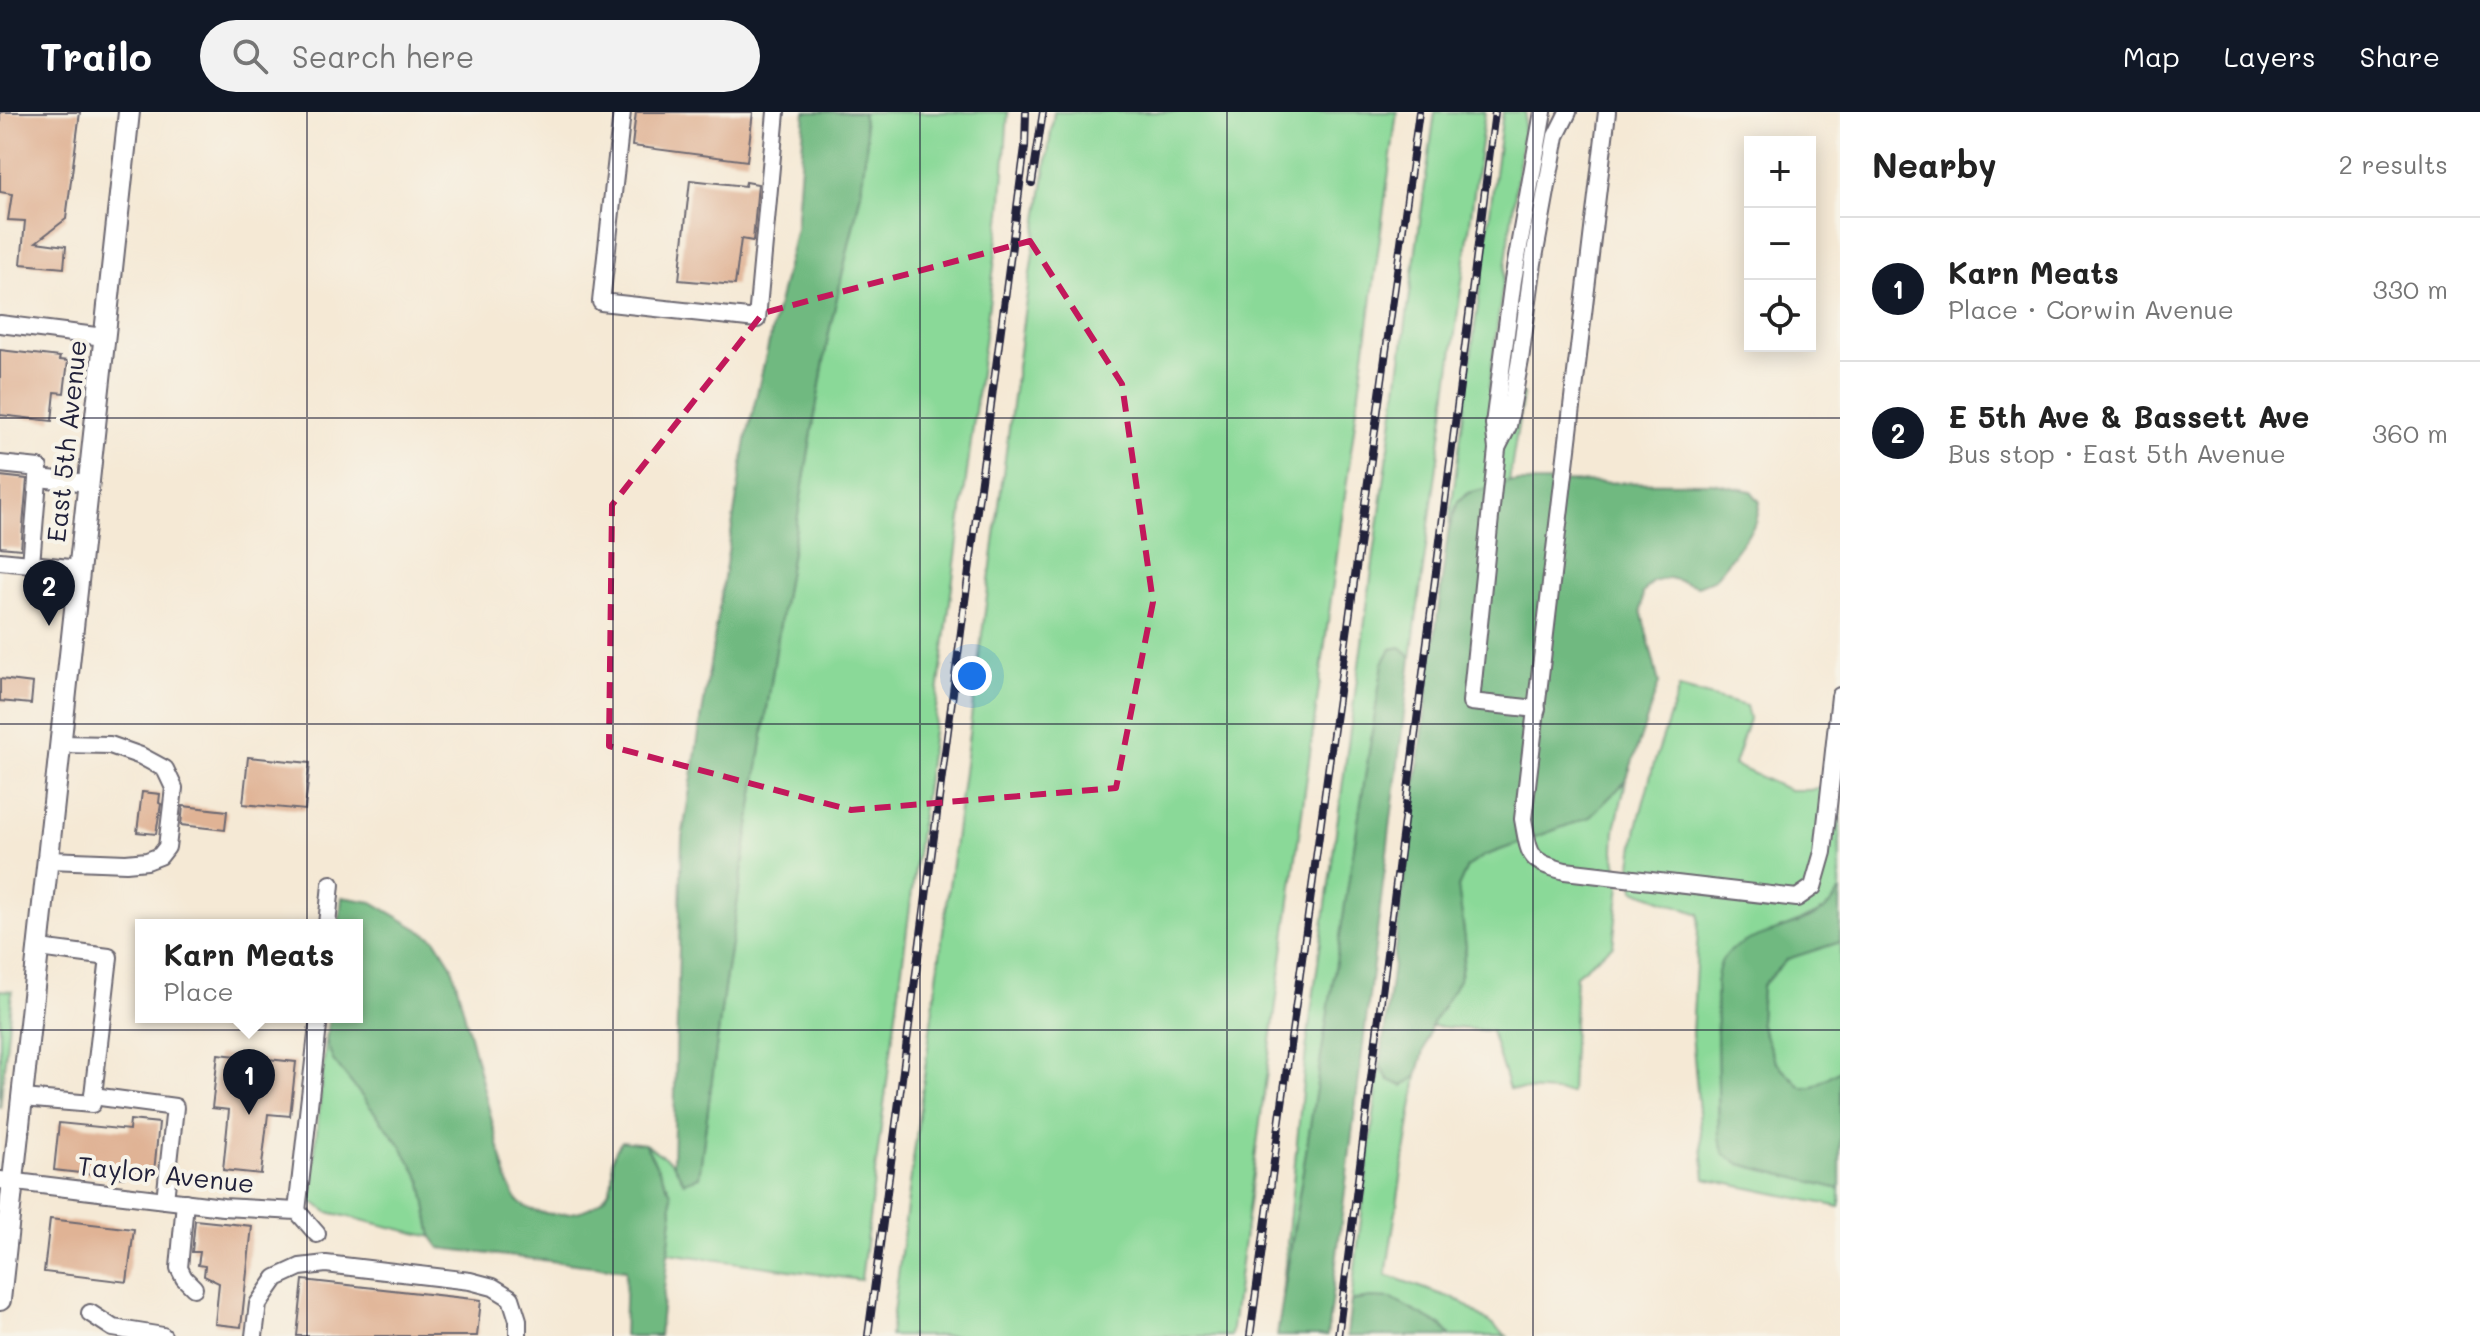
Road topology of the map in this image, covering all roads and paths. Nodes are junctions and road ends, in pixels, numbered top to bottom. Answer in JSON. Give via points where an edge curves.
{"nodes":[{"id":1,"x":129,"y":112,"type":"edge"},
{"id":2,"x":622,"y":112,"type":"edge"},
{"id":3,"x":776,"y":112,"type":"edge"},
{"id":4,"x":1543,"y":112,"type":"edge"},
{"id":5,"x":1568,"y":112,"type":"edge"},
{"id":6,"x":1607,"y":112,"type":"edge"},
{"id":7,"x":0,"y":324,"type":"edge"},
{"id":8,"x":104,"y":337,"type":"junction"},
{"id":9,"x":1497,"y":449,"type":"junction"},
{"id":10,"x":0,"y":464,"type":"edge"},
{"id":11,"x":38,"y":478,"type":"junction"},
{"id":12,"x":89,"y":483,"type":"junction"},
{"id":13,"x":0,"y":561,"type":"edge"},
{"id":14,"x":31,"y":564,"type":"junction"},
{"id":15,"x":80,"y":569,"type":"junction"},
{"id":16,"x":1840,"y":696,"type":"edge"},
{"id":17,"x":1537,"y":709,"type":"junction"},
{"id":18,"x":61,"y":744,"type":"junction"},
{"id":19,"x":49,"y":860,"type":"junction"},
{"id":20,"x":331,"y":884,"type":"dead end"},
{"id":21,"x":328,"y":919,"type":"edge"},
{"id":22,"x":39,"y":948,"type":"junction"},
{"id":23,"x":318,"y":1023,"type":"edge"},
{"id":24,"x":93,"y":1096,"type":"junction"},
{"id":25,"x":23,"y":1098,"type":"junction"},
{"id":26,"x":6,"y":1181,"type":"edge"},
{"id":27,"x":165,"y":1200,"type":"junction"},
{"id":28,"x":185,"y":1202,"type":"junction"},
{"id":29,"x":297,"y":1211,"type":"junction"},
{"id":30,"x":317,"y":1234,"type":"dead end"},
{"id":31,"x":194,"y":1288,"type":"dead end"},
{"id":32,"x":0,"y":1300,"type":"edge"},
{"id":33,"x":90,"y":1313,"type":"dead end"},
{"id":34,"x":163,"y":1336,"type":"edge"},
{"id":35,"x":254,"y":1336,"type":"edge"},
{"id":36,"x":518,"y":1336,"type":"edge"}],
"edges":[{"from":1,"to":8,"type":"main road","name":"East 5th Avenue"},
{"from":2,"to":3,"type":"street","via":[[601,302],[757,319]]},
{"from":4,"to":9,"type":"street","via":[[1513,280],[1494,424]]},
{"from":5,"to":9,"type":"street","via":[[1556,136],[1508,426]]},
{"from":6,"to":17,"type":"street"},
{"from":7,"to":8,"type":"street"},
{"from":8,"to":12,"type":"main road","name":"East 5th Avenue"},
{"from":9,"to":17,"type":"street","via":[[1471,702]]},
{"from":10,"to":11,"type":"street","via":[[39,468]]},
{"from":11,"to":12,"type":"street"},
{"from":11,"to":14,"type":"street"},
{"from":12,"to":15,"type":"main road","name":"East 5th Avenue"},
{"from":13,"to":14,"type":"street"},
{"from":14,"to":15,"type":"street"},
{"from":15,"to":18,"type":"main road","name":"East 5th Avenue"},
{"from":16,"to":17,"type":"street","via":[[1823,852],[1813,887],[1797,898],[1540,864],[1529,851],[1523,819]]},
{"from":18,"to":19,"type":"main road","name":"East 5th Avenue"},
{"from":18,"to":19,"type":"street","via":[[110,745],[141,756],[165,769],[174,788],[167,847],[160,856],[126,863]]},
{"from":19,"to":22,"type":"main road","name":"East 5th Avenue"},
{"from":20,"to":21,"type":"street"},
{"from":22,"to":24,"type":"street","via":[[109,957]]},
{"from":22,"to":25,"type":"main road","name":"East 5th Avenue"},
{"from":23,"to":29,"type":"street"},
{"from":24,"to":25,"type":"street","via":[[92,1104]]},
{"from":24,"to":27,"type":"street","via":[[175,1107]]},
{"from":25,"to":26,"type":"main road","name":"East 5th Avenue"},
{"from":26,"to":27,"type":"street","name":"Taylor Avenue"},
{"from":26,"to":32,"type":"main road","name":"East 5th Avenue"},
{"from":27,"to":28,"type":"street","name":"Taylor Avenue"},
{"from":28,"to":29,"type":"street","name":"Taylor Avenue"},
{"from":28,"to":31,"type":"street","via":[[179,1268]]},
{"from":29,"to":30,"type":"street"},
{"from":33,"to":34,"type":"street","via":[[113,1328]]},
{"from":35,"to":36,"type":"street","via":[[258,1304],[276,1278],[300,1267],[326,1264],[493,1287],[511,1298]]}]}
